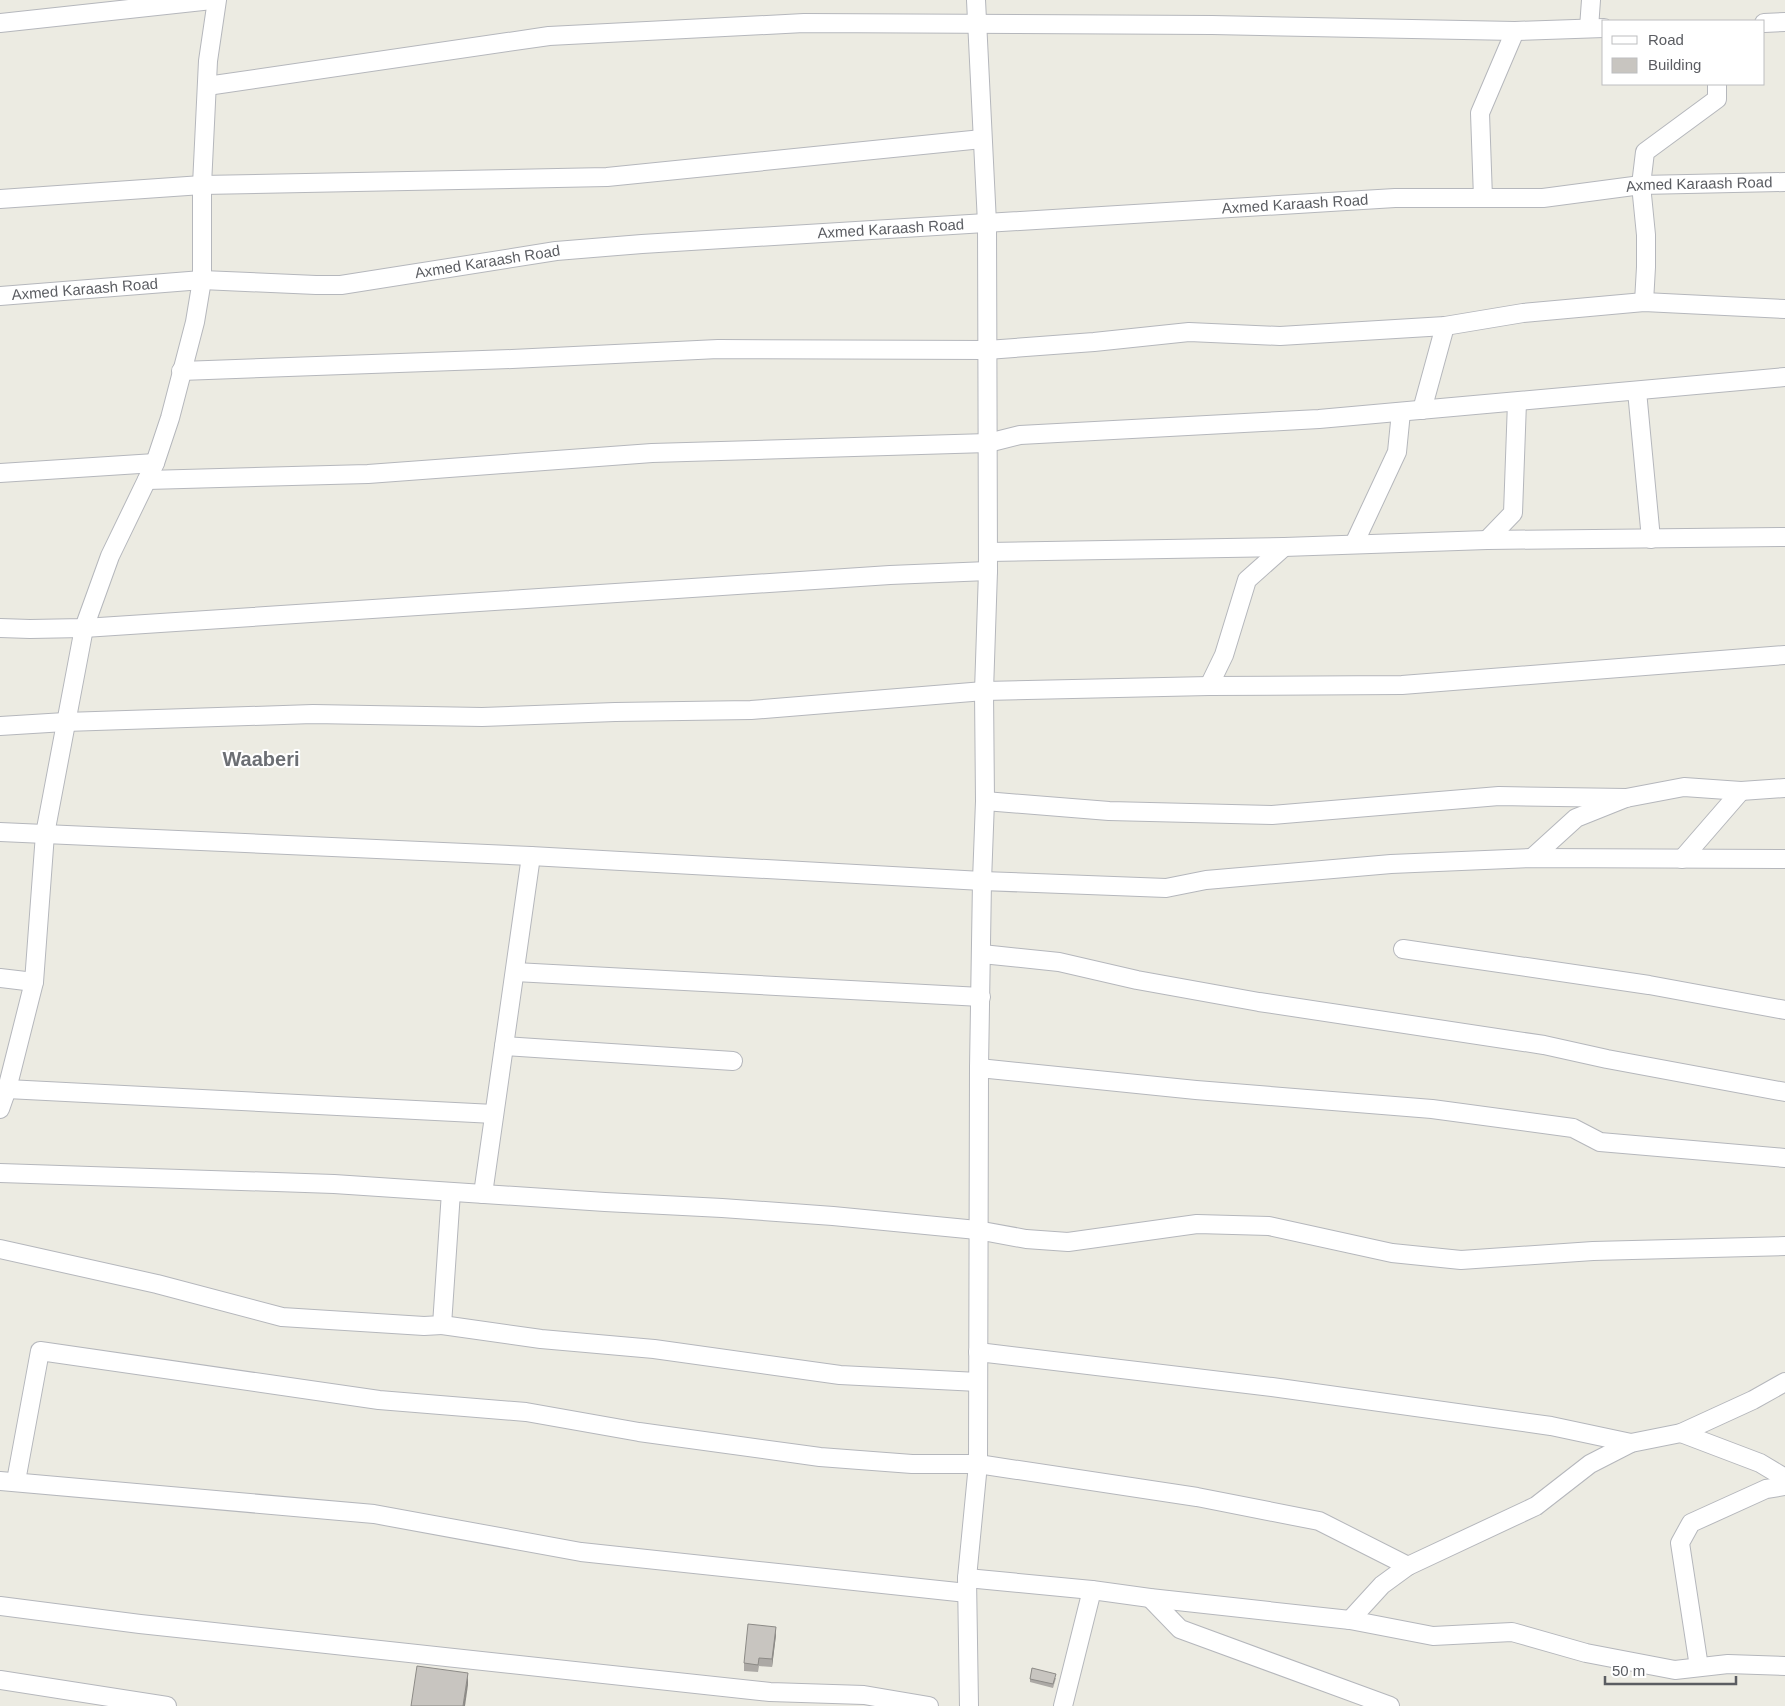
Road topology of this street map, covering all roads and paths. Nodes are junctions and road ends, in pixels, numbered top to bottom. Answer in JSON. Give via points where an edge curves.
{"nodes":[{"id":1,"x":212,"y":0,"type":"edge"},
{"id":2,"x":217,"y":0,"type":"edge"},
{"id":3,"x":976,"y":0,"type":"edge"},
{"id":4,"x":1590,"y":0,"type":"edge"},
{"id":5,"x":0,"y":22,"type":"edge"},
{"id":6,"x":1785,"y":22,"type":"edge"},
{"id":7,"x":1765,"y":23,"type":"edge"},
{"id":8,"x":976,"y":24,"type":"junction"},
{"id":9,"x":1596,"y":28,"type":"edge"},
{"id":10,"x":1514,"y":31,"type":"junction"},
{"id":11,"x":1717,"y":85,"type":"edge"},
{"id":12,"x":207,"y":86,"type":"junction"},
{"id":13,"x":982,"y":139,"type":"junction"},
{"id":14,"x":1785,"y":182,"type":"edge"},
{"id":15,"x":202,"y":184,"type":"junction"},
{"id":16,"x":1641,"y":185,"type":"junction"},
{"id":17,"x":1483,"y":198,"type":"junction"},
{"id":18,"x":0,"y":199,"type":"edge"},
{"id":19,"x":987,"y":223,"type":"junction"},
{"id":20,"x":202,"y":280,"type":"junction"},
{"id":21,"x":0,"y":296,"type":"edge"},
{"id":22,"x":1644,"y":302,"type":"junction"},
{"id":23,"x":1785,"y":309,"type":"edge"},
{"id":24,"x":1444,"y":326,"type":"junction"},
{"id":25,"x":987,"y":350,"type":"junction"},
{"id":26,"x":181,"y":371,"type":"junction"},
{"id":27,"x":1785,"y":377,"type":"edge"},
{"id":28,"x":1637,"y":391,"type":"junction"},
{"id":29,"x":1517,"y":402,"type":"junction"},
{"id":30,"x":1422,"y":410,"type":"junction"},
{"id":31,"x":1401,"y":412,"type":"junction"},
{"id":32,"x":988,"y":443,"type":"junction"},
{"id":33,"x":155,"y":463,"type":"junction"},
{"id":34,"x":0,"y":473,"type":"edge"},
{"id":35,"x":147,"y":480,"type":"junction"},
{"id":36,"x":1785,"y":537,"type":"edge"},
{"id":37,"x":1651,"y":538,"type":"junction"},
{"id":38,"x":1487,"y":540,"type":"junction"},
{"id":39,"x":1354,"y":544,"type":"junction"},
{"id":40,"x":1284,"y":547,"type":"junction"},
{"id":41,"x":988,"y":552,"type":"junction"},
{"id":42,"x":988,"y":571,"type":"junction"},
{"id":43,"x":0,"y":628,"type":"edge"},
{"id":44,"x":84,"y":628,"type":"junction"},
{"id":45,"x":1785,"y":655,"type":"edge"},
{"id":46,"x":1209,"y":686,"type":"junction"},
{"id":47,"x":984,"y":691,"type":"junction"},
{"id":48,"x":66,"y":722,"type":"junction"},
{"id":49,"x":0,"y":726,"type":"edge"},
{"id":50,"x":1785,"y":788,"type":"edge"},
{"id":51,"x":1741,"y":791,"type":"junction"},
{"id":52,"x":1626,"y":798,"type":"junction"},
{"id":53,"x":985,"y":801,"type":"junction"},
{"id":54,"x":0,"y":832,"type":"edge"},
{"id":55,"x":45,"y":834,"type":"junction"},
{"id":56,"x":531,"y":856,"type":"junction"},
{"id":57,"x":1532,"y":858,"type":"junction"},
{"id":58,"x":1682,"y":859,"type":"junction"},
{"id":59,"x":1785,"y":859,"type":"edge"},
{"id":60,"x":982,"y":881,"type":"junction"},
{"id":61,"x":1403,"y":949,"type":"dead end"},
{"id":62,"x":982,"y":954,"type":"junction"},
{"id":63,"x":514,"y":972,"type":"junction"},
{"id":64,"x":0,"y":978,"type":"edge"},
{"id":65,"x":34,"y":982,"type":"junction"},
{"id":66,"x":981,"y":997,"type":"junction"},
{"id":67,"x":1785,"y":1010,"type":"edge"},
{"id":68,"x":504,"y":1046,"type":"junction"},
{"id":69,"x":733,"y":1061,"type":"dead end"},
{"id":70,"x":979,"y":1068,"type":"junction"},
{"id":71,"x":1785,"y":1092,"type":"edge"},
{"id":72,"x":2,"y":1101,"type":"edge"},
{"id":73,"x":494,"y":1114,"type":"junction"},
{"id":74,"x":1785,"y":1158,"type":"edge"},
{"id":75,"x":0,"y":1173,"type":"edge"},
{"id":76,"x":451,"y":1192,"type":"junction"},
{"id":77,"x":483,"y":1194,"type":"junction"},
{"id":78,"x":977,"y":1230,"type":"junction"},
{"id":79,"x":1785,"y":1246,"type":"edge"},
{"id":80,"x":0,"y":1249,"type":"edge"},
{"id":81,"x":442,"y":1325,"type":"junction"},
{"id":82,"x":978,"y":1352,"type":"junction"},
{"id":83,"x":978,"y":1382,"type":"junction"},
{"id":84,"x":1785,"y":1382,"type":"edge"},
{"id":85,"x":1681,"y":1433,"type":"junction"},
{"id":86,"x":1631,"y":1443,"type":"junction"},
{"id":87,"x":978,"y":1464,"type":"junction"},
{"id":88,"x":1785,"y":1478,"type":"edge"},
{"id":89,"x":8,"y":1481,"type":"edge"},
{"id":90,"x":1785,"y":1486,"type":"edge"},
{"id":91,"x":1408,"y":1566,"type":"junction"},
{"id":92,"x":967,"y":1585,"type":"junction"},
{"id":93,"x":1092,"y":1590,"type":"junction"},
{"id":94,"x":1150,"y":1598,"type":"junction"},
{"id":95,"x":0,"y":1606,"type":"edge"},
{"id":96,"x":1350,"y":1620,"type":"junction"},
{"id":97,"x":1785,"y":1666,"type":"edge"},
{"id":98,"x":1699,"y":1667,"type":"junction"},
{"id":99,"x":0,"y":1680,"type":"edge"},
{"id":100,"x":168,"y":1706,"type":"edge"},
{"id":101,"x":928,"y":1706,"type":"edge"},
{"id":102,"x":969,"y":1706,"type":"edge"},
{"id":103,"x":1063,"y":1706,"type":"edge"},
{"id":104,"x":1390,"y":1706,"type":"edge"}],
"edges":[{"from":1,"to":5,"type":"street"},
{"from":2,"to":12,"type":"street"},
{"from":3,"to":8,"type":"street"},
{"from":4,"to":9,"type":"street"},
{"from":6,"to":7,"type":"street"},
{"from":8,"to":10,"type":"street","via":[[1212,24]]},
{"from":8,"to":12,"type":"street","via":[[804,23],[549,36]]},
{"from":8,"to":13,"type":"street"},
{"from":9,"to":10,"type":"street"},
{"from":10,"to":17,"type":"street","via":[[1480,113]]},
{"from":11,"to":16,"type":"street","via":[[1717,99],[1645,152]]},
{"from":12,"to":15,"type":"street"},
{"from":13,"to":15,"type":"street","via":[[607,177]]},
{"from":13,"to":19,"type":"street"},
{"from":14,"to":16,"type":"street","name":"Axmed Karaash Road"},
{"from":15,"to":18,"type":"street"},
{"from":15,"to":20,"type":"street"},
{"from":16,"to":17,"type":"street","name":"Axmed Karaash Road","via":[[1543,198]]},
{"from":16,"to":22,"type":"street","via":[[1646,235]]},
{"from":17,"to":19,"type":"street","name":"Axmed Karaash Road","via":[[1396,198]]},
{"from":19,"to":20,"type":"street","name":"Axmed Karaash Road","via":[[556,251],[341,285]]},
{"from":19,"to":25,"type":"street"},
{"from":20,"to":21,"type":"street","name":"Axmed Karaash Road"},
{"from":20,"to":26,"type":"street","via":[[195,322]]},
{"from":22,"to":23,"type":"street"},
{"from":22,"to":24,"type":"street","via":[[1523,313]]},
{"from":24,"to":25,"type":"street","via":[[1280,336],[1189,332]]},
{"from":24,"to":30,"type":"street"},
{"from":25,"to":26,"type":"street","via":[[718,349]]},
{"from":25,"to":32,"type":"street"},
{"from":26,"to":33,"type":"street"},
{"from":27,"to":28,"type":"street"},
{"from":28,"to":29,"type":"street"},
{"from":28,"to":37,"type":"street"},
{"from":29,"to":30,"type":"street"},
{"from":29,"to":38,"type":"street","via":[[1513,513]]},
{"from":30,"to":31,"type":"street"},
{"from":31,"to":32,"type":"street","via":[[1319,420],[1020,435]]},
{"from":31,"to":39,"type":"street","via":[[1397,452]]},
{"from":32,"to":35,"type":"street","via":[[652,453],[368,474]]},
{"from":32,"to":41,"type":"street"},
{"from":33,"to":34,"type":"street"},
{"from":33,"to":35,"type":"street"},
{"from":35,"to":44,"type":"street","via":[[110,556]]},
{"from":36,"to":37,"type":"street"},
{"from":37,"to":38,"type":"street"},
{"from":38,"to":39,"type":"street"},
{"from":39,"to":40,"type":"street"},
{"from":40,"to":41,"type":"street"},
{"from":40,"to":46,"type":"street","via":[[1247,580],[1224,655]]},
{"from":41,"to":42,"type":"street"},
{"from":42,"to":44,"type":"street"},
{"from":42,"to":47,"type":"street"},
{"from":43,"to":44,"type":"street"},
{"from":44,"to":48,"type":"street"},
{"from":45,"to":46,"type":"street","via":[[1402,684]]},
{"from":46,"to":47,"type":"street"},
{"from":47,"to":48,"type":"street","via":[[751,710],[482,717],[313,714]]},
{"from":47,"to":53,"type":"street"},
{"from":48,"to":49,"type":"street"},
{"from":48,"to":55,"type":"street"},
{"from":50,"to":51,"type":"street"},
{"from":51,"to":52,"type":"street","via":[[1684,787]]},
{"from":51,"to":58,"type":"street"},
{"from":52,"to":53,"type":"street","via":[[1499,796],[1272,815],[1109,811]]},
{"from":52,"to":57,"type":"street","via":[[1576,818]]},
{"from":53,"to":60,"type":"street"},
{"from":54,"to":55,"type":"street"},
{"from":55,"to":56,"type":"street"},
{"from":55,"to":65,"type":"street"},
{"from":56,"to":60,"type":"street"},
{"from":56,"to":63,"type":"street"},
{"from":57,"to":58,"type":"street"},
{"from":57,"to":60,"type":"street","via":[[1392,864],[1206,880],[1166,888]]},
{"from":58,"to":59,"type":"street"},
{"from":60,"to":62,"type":"street"},
{"from":61,"to":67,"type":"street","via":[[1649,985]]},
{"from":62,"to":66,"type":"street"},
{"from":62,"to":71,"type":"street","via":[[1059,962],[1258,1002],[1544,1045]]},
{"from":63,"to":66,"type":"street"},
{"from":63,"to":68,"type":"street"},
{"from":64,"to":65,"type":"street"},
{"from":65,"to":72,"type":"street"},
{"from":66,"to":70,"type":"street"},
{"from":68,"to":69,"type":"street"},
{"from":68,"to":73,"type":"street"},
{"from":70,"to":74,"type":"street","via":[[1432,1109],[1573,1128],[1600,1142]]},
{"from":70,"to":78,"type":"street"},
{"from":72,"to":73,"type":"street"},
{"from":73,"to":77,"type":"street"},
{"from":75,"to":76,"type":"street","via":[[334,1184]]},
{"from":76,"to":77,"type":"street"},
{"from":76,"to":81,"type":"street"},
{"from":77,"to":78,"type":"street","via":[[834,1216]]},
{"from":78,"to":79,"type":"street","via":[[1026,1239],[1068,1242],[1198,1224],[1269,1226],[1392,1253],[1461,1260],[1593,1251]]},
{"from":78,"to":82,"type":"street"},
{"from":80,"to":81,"type":"street","via":[[282,1316]]},
{"from":81,"to":83,"type":"street","via":[[541,1339],[654,1349],[840,1375]]},
{"from":82,"to":83,"type":"street"},
{"from":82,"to":86,"type":"street","via":[[1272,1387],[1550,1426]]},
{"from":83,"to":87,"type":"street"},
{"from":84,"to":85,"type":"street"},
{"from":85,"to":86,"type":"street"},
{"from":85,"to":88,"type":"street","via":[[1760,1463]]},
{"from":86,"to":91,"type":"street","via":[[1590,1464],[1536,1506]]},
{"from":87,"to":89,"type":"street","via":[[912,1464],[820,1457],[640,1432],[526,1412],[378,1400],[40,1351]]},
{"from":87,"to":91,"type":"street","via":[[1197,1497],[1319,1521]]},
{"from":87,"to":92,"type":"street"},
{"from":89,"to":92,"type":"street","via":[[374,1514],[581,1552]]},
{"from":90,"to":98,"type":"street","via":[[1766,1489],[1691,1524],[1680,1543]]},
{"from":91,"to":96,"type":"street","via":[[1382,1585]]},
{"from":92,"to":93,"type":"street"},
{"from":92,"to":102,"type":"street"},
{"from":93,"to":94,"type":"street"},
{"from":93,"to":103,"type":"street"},
{"from":94,"to":96,"type":"street"},
{"from":94,"to":104,"type":"street","via":[[1180,1629]]},
{"from":95,"to":101,"type":"street","via":[[760,1691],[864,1695]]},
{"from":96,"to":98,"type":"street","via":[[1433,1636],[1512,1632],[1586,1653],[1675,1670]]},
{"from":97,"to":98,"type":"street","via":[[1728,1664]]},
{"from":99,"to":100,"type":"street"}]}
